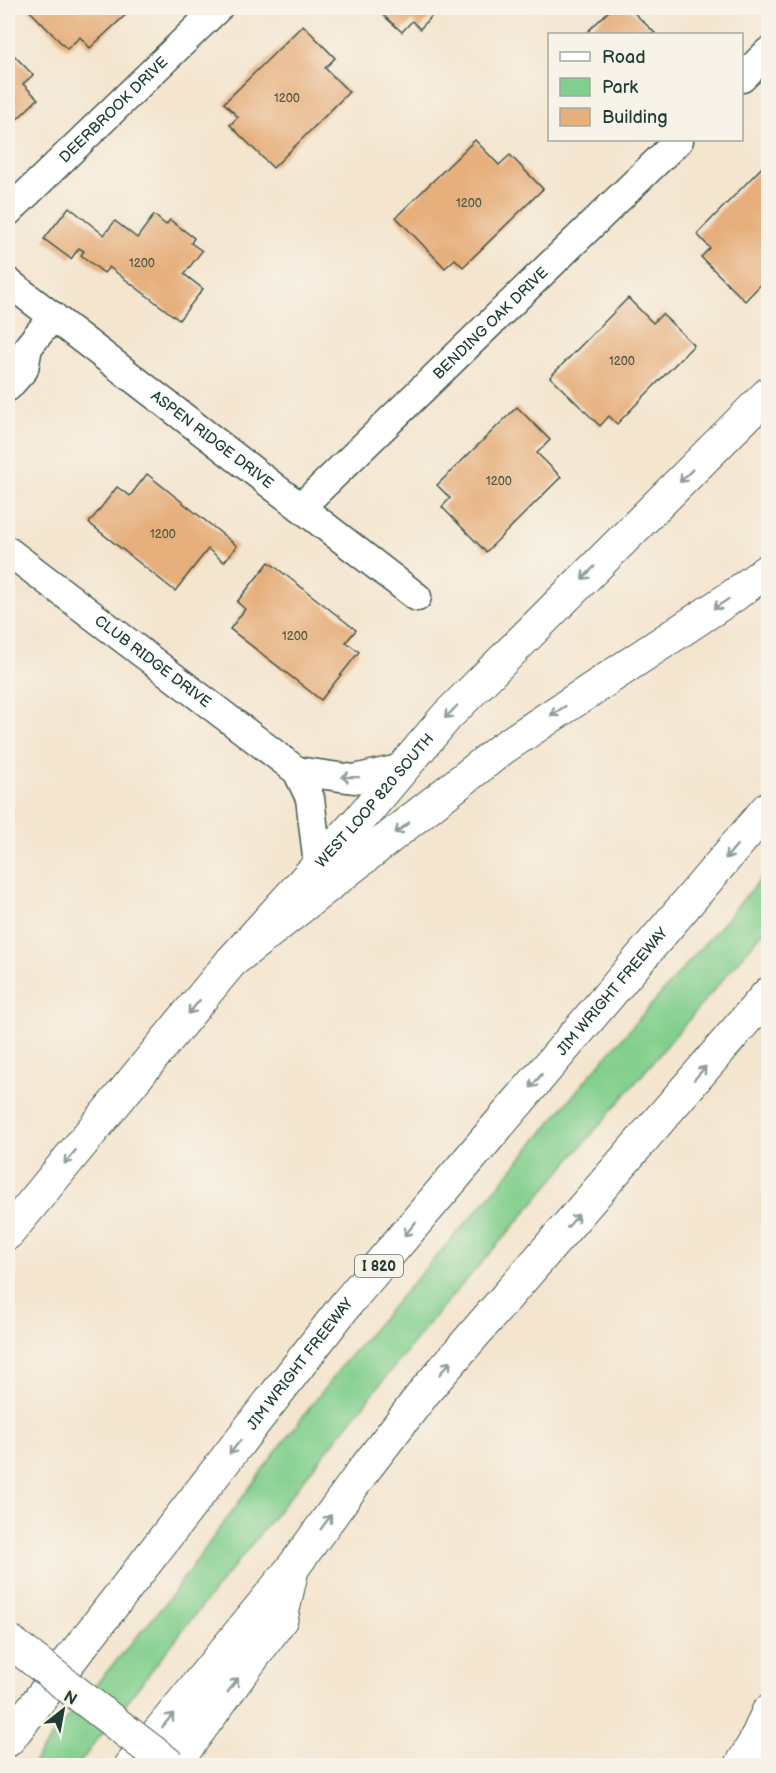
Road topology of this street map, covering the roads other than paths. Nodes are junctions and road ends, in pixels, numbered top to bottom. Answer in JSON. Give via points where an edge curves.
{"nodes":[{"id":1,"x":218,"y":8,"type":"edge"},
{"id":2,"x":768,"y":52,"type":"edge"},
{"id":3,"x":743,"y":76,"type":"edge"},
{"id":4,"x":678,"y":141,"type":"edge"},
{"id":5,"x":8,"y":212,"type":"edge"},
{"id":6,"x":8,"y":282,"type":"edge"},
{"id":7,"x":53,"y":316,"type":"junction"},
{"id":8,"x":18,"y":351,"type":"edge"},
{"id":9,"x":8,"y":387,"type":"edge"},
{"id":10,"x":768,"y":394,"type":"edge"},
{"id":11,"x":301,"y":507,"type":"junction"},
{"id":12,"x":8,"y":551,"type":"edge"},
{"id":13,"x":768,"y":570,"type":"edge"},
{"id":14,"x":417,"y":597,"type":"dead end"},
{"id":15,"x":403,"y":768,"type":"junction"},
{"id":16,"x":297,"y":771,"type":"junction"},
{"id":17,"x":768,"y":808,"type":"edge"},
{"id":18,"x":318,"y":865,"type":"junction"},
{"id":19,"x":231,"y":962,"type":"junction"},
{"id":20,"x":768,"y":994,"type":"edge"},
{"id":21,"x":8,"y":1233,"type":"edge"},
{"id":22,"x":291,"y":1570,"type":"junction"},
{"id":23,"x":8,"y":1640,"type":"edge"},
{"id":24,"x":768,"y":1712,"type":"edge"},
{"id":25,"x":8,"y":1740,"type":"edge"},
{"id":26,"x":131,"y":1766,"type":"edge"},
{"id":27,"x":172,"y":1766,"type":"edge"},
{"id":28,"x":741,"y":1766,"type":"edge"}],
"edges":[{"from":1,"to":5,"type":"street","name":"DEERBROOK DRIVE"},
{"from":2,"to":3,"type":"street"},
{"from":4,"to":11,"type":"street","name":"BENDING OAK DRIVE"},
{"from":6,"to":7,"type":"street","name":"ASPEN RIDGE DRIVE"},
{"from":7,"to":8,"type":"street"},
{"from":7,"to":11,"type":"street","name":"ASPEN RIDGE DRIVE"},
{"from":8,"to":9,"type":"street","via":[[24,369]]},
{"from":10,"to":15,"type":"main road","name":"WEST LOOP 820 SOUTH","one_way":true,"via":[[447,716]]},
{"from":11,"to":14,"type":"street","name":"ASPEN RIDGE DRIVE"},
{"from":12,"to":16,"type":"street","name":"CLUB RIDGE DRIVE"},
{"from":13,"to":19,"type":"main road","one_way":true,"via":[[503,748]]},
{"from":15,"to":16,"type":"street","one_way":true,"via":[[354,779]]},
{"from":15,"to":18,"type":"main road","name":"WEST LOOP 820 SOUTH"},
{"from":16,"to":18,"type":"street","via":[[310,798]]},
{"from":17,"to":25,"type":"main road","name":"JIM WRIGHT FREEWAY","number":"I 820","one_way":true,"via":[[347,1304]]},
{"from":18,"to":19,"type":"main road","name":"WEST LOOP 820 SOUTH"},
{"from":19,"to":21,"type":"main road","name":"WEST LOOP 820 SOUTH","one_way":true},
{"from":22,"to":20,"type":"main road","one_way":true,"via":[[426,1390]]},
{"from":26,"to":22,"type":"main road","one_way":true},
{"from":27,"to":22,"type":"main road","one_way":true,"via":[[281,1619]]},
{"from":23,"to":27,"type":"main road","bridge":true},
{"from":24,"to":28,"type":"main road"}]}
